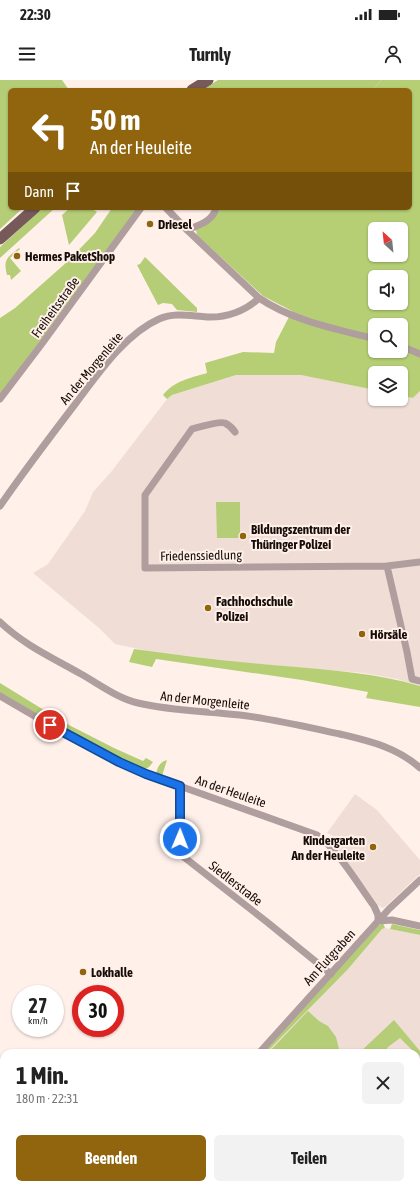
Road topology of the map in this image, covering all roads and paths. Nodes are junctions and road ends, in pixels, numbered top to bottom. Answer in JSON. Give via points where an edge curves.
{"nodes":[{"id":1,"x":208,"y":80,"type":"edge"},
{"id":2,"x":195,"y":88,"type":"edge"},
{"id":3,"x":33,"y":210,"type":"edge"},
{"id":4,"x":140,"y":210,"type":"edge"},
{"id":5,"x":168,"y":210,"type":"edge"},
{"id":6,"x":215,"y":210,"type":"edge"},
{"id":7,"x":187,"y":230,"type":"junction"},
{"id":8,"x":0,"y":239,"type":"edge"},
{"id":9,"x":260,"y":298,"type":"junction"},
{"id":10,"x":368,"y":337,"type":"edge"},
{"id":11,"x":408,"y":349,"type":"edge"},
{"id":12,"x":420,"y":354,"type":"edge"},
{"id":13,"x":0,"y":399,"type":"edge"},
{"id":14,"x":235,"y":432,"type":"dead end"},
{"id":15,"x":0,"y":506,"type":"edge"},
{"id":16,"x":420,"y":562,"type":"edge"},
{"id":17,"x":387,"y":566,"type":"junction"},
{"id":18,"x":0,"y":622,"type":"edge"},
{"id":19,"x":420,"y":681,"type":"edge"},
{"id":20,"x":0,"y":696,"type":"edge"},
{"id":21,"x":420,"y":768,"type":"edge"},
{"id":22,"x":180,"y":786,"type":"junction"},
{"id":23,"x":420,"y":880,"type":"edge"},
{"id":24,"x":378,"y":921,"type":"junction"},
{"id":25,"x":420,"y":926,"type":"edge"},
{"id":26,"x":330,"y":974,"type":"junction"},
{"id":27,"x":263,"y":1049,"type":"edge"}],
"edges":[{"from":1,"to":2,"type":"main road"},
{"from":3,"to":8,"type":"main road"},
{"from":4,"to":13,"type":"street","name":"Freiheitsstraße"},
{"from":5,"to":7,"type":"street"},
{"from":6,"to":7,"type":"street","via":[[206,222]]},
{"from":7,"to":9,"type":"street"},
{"from":9,"to":10,"type":"street","via":[[282,311],[307,321]]},
{"from":9,"to":15,"type":"street","name":"An der Morgenleite","via":[[248,307],[229,314],[209,317],[173,315],[158,319],[140,331],[105,366],[30,462]]},
{"from":11,"to":12,"type":"street"},
{"from":14,"to":17,"type":"street","name":"Friedenssiedlung","via":[[225,423],[192,429],[145,495],[145,568]]},
{"from":16,"to":17,"type":"street","name":"Friedenssiedlung"},
{"from":17,"to":19,"type":"street","via":[[412,680]]},
{"from":18,"to":21,"type":"street","name":"An der Morgenleite","via":[[36,650],[130,700],[170,709],[239,715],[323,730],[381,745]]},
{"from":20,"to":22,"type":"street","name":"An der Heuleite","via":[[108,757]]},
{"from":22,"to":24,"type":"street","name":"An der Heuleite","via":[[317,835],[336,853],[374,906]]},
{"from":22,"to":26,"type":"street","name":"Siedlerstraße","via":[[180,854]]},
{"from":23,"to":24,"type":"street","name":"Am Flutgraben"},
{"from":24,"to":25,"type":"street","via":[[392,920]]},
{"from":24,"to":26,"type":"street","name":"Am Flutgraben"},
{"from":26,"to":27,"type":"street","name":"Am Flutgraben"}]}
